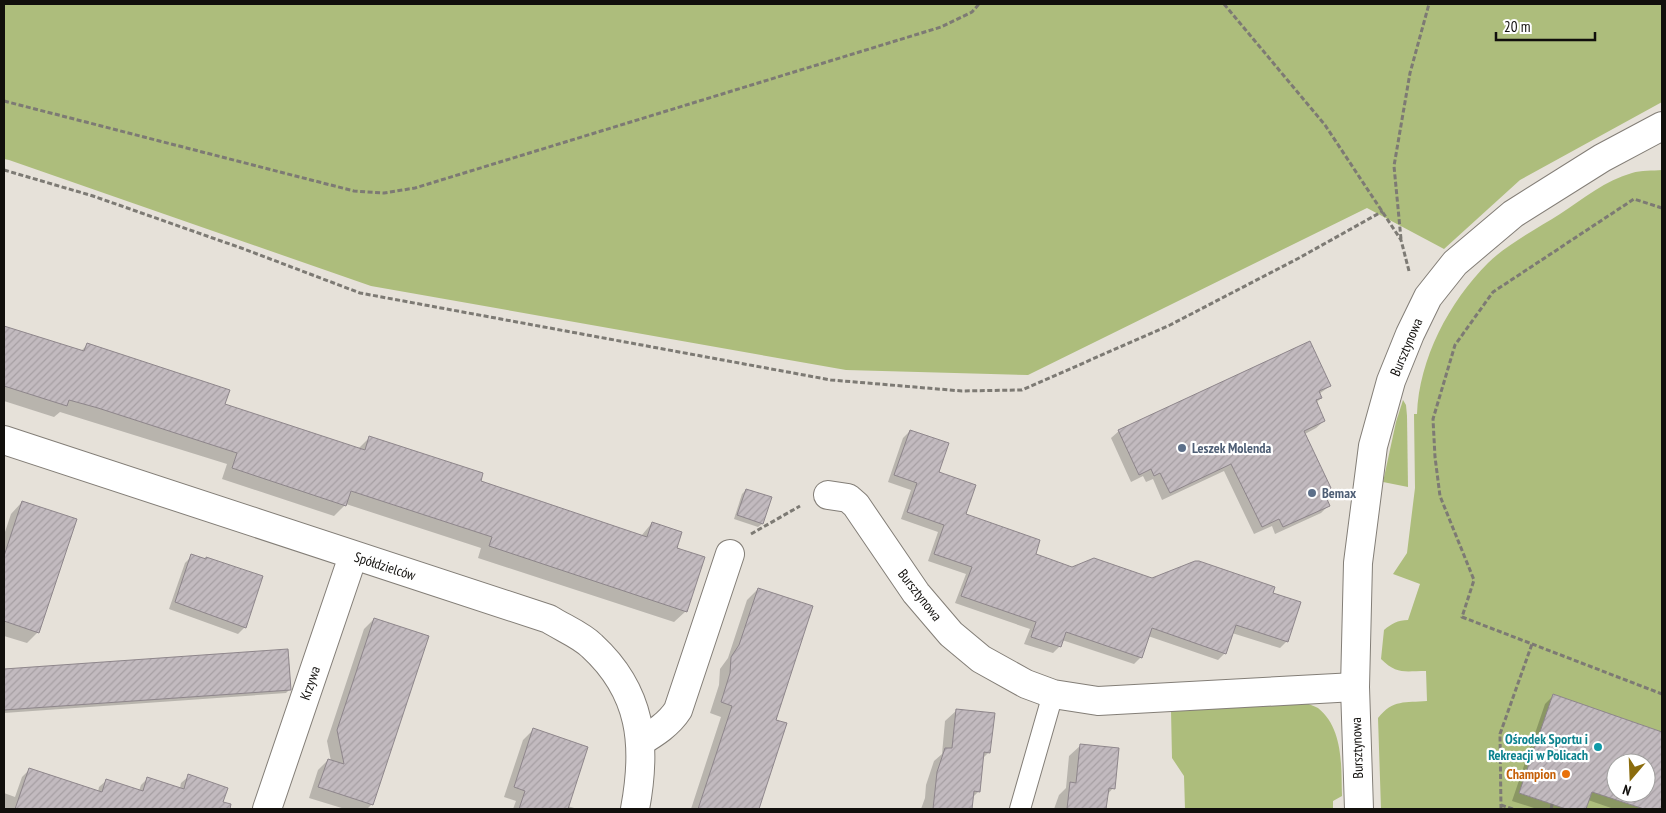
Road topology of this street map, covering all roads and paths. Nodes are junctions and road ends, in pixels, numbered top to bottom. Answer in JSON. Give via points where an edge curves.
{"nodes":[{"id":1,"x":978,"y":4,"type":"edge"},
{"id":2,"x":1224,"y":4,"type":"edge"},
{"id":3,"x":1429,"y":4,"type":"edge"},
{"id":4,"x":4,"y":101,"type":"edge"},
{"id":5,"x":1662,"y":126,"type":"edge"},
{"id":6,"x":4,"y":170,"type":"edge"},
{"id":7,"x":1662,"y":208,"type":"edge"},
{"id":8,"x":1382,"y":211,"type":"junction"},
{"id":9,"x":1401,"y":240,"type":"junction"},
{"id":10,"x":1410,"y":276,"type":"dead end"},
{"id":11,"x":4,"y":442,"type":"edge"},
{"id":12,"x":828,"y":495,"type":"joint"},
{"id":13,"x":730,"y":554,"type":"joint"},
{"id":14,"x":353,"y":556,"type":"junction"},
{"id":15,"x":1532,"y":644,"type":"junction"},
{"id":16,"x":1355,"y":687,"type":"junction"},
{"id":17,"x":1053,"y":694,"type":"junction"},
{"id":18,"x":1662,"y":694,"type":"edge"},
{"id":19,"x":640,"y":742,"type":"junction"},
{"id":20,"x":1552,"y":804,"type":"dead end"},
{"id":21,"x":1501,"y":807,"type":"edge"},
{"id":22,"x":267,"y":809,"type":"edge"},
{"id":23,"x":635,"y":809,"type":"edge"},
{"id":24,"x":1020,"y":809,"type":"edge"},
{"id":25,"x":1359,"y":809,"type":"edge"},
{"id":26,"x":1513,"y":809,"type":"edge"},
{"id":27,"x":1551,"y":809,"type":"edge"}],
"edges":[{"from":1,"to":4,"type":"path","via":[[972,12],[941,27],[415,188],[384,193],[354,191]]},
{"from":2,"to":8,"type":"path","via":[[1325,125]]},
{"from":3,"to":9,"type":"path","via":[[1410,73],[1394,166]]},
{"from":5,"to":16,"type":"street","name":"Bursztynowa","via":[[1602,158],[1513,214],[1456,263],[1428,297],[1391,381],[1374,446],[1358,563]]},
{"from":6,"to":8,"type":"path","via":[[93,196],[360,293],[831,380],[962,391],[1022,390],[1170,325]]},
{"from":7,"to":15,"type":"path","via":[[1634,199],[1493,292],[1454,345],[1433,419],[1440,496],[1474,580],[1462,617]]},
{"from":8,"to":9,"type":"path"},
{"from":9,"to":10,"type":"path"},
{"from":11,"to":14,"type":"street","name":"Spółdzielców"},
{"from":12,"to":13,"type":"path","via":[[812,499],[749,536]]},
{"from":12,"to":17,"type":"street","name":"Bursztynowa","via":[[848,498],[856,505],[916,593],[951,634],[981,659],[1026,684]]},
{"from":13,"to":19,"type":"street","via":[[678,710],[673,718]]},
{"from":14,"to":19,"type":"street","name":"Spółdzielców","via":[[549,620],[591,644],[618,674],[634,708]]},
{"from":14,"to":22,"type":"street","name":"Krzywa"},
{"from":15,"to":18,"type":"path"},
{"from":15,"to":21,"type":"path","via":[[1500,734]]},
{"from":16,"to":17,"type":"street","name":"Bursztynowa","via":[[1098,701]]},
{"from":16,"to":25,"type":"street","name":"Bursztynowa"},
{"from":17,"to":24,"type":"lane"},
{"from":19,"to":23,"type":"street","name":"Spółdzielców","via":[[641,772]]},
{"from":20,"to":27,"type":"path"},
{"from":21,"to":26,"type":"path"}]}
